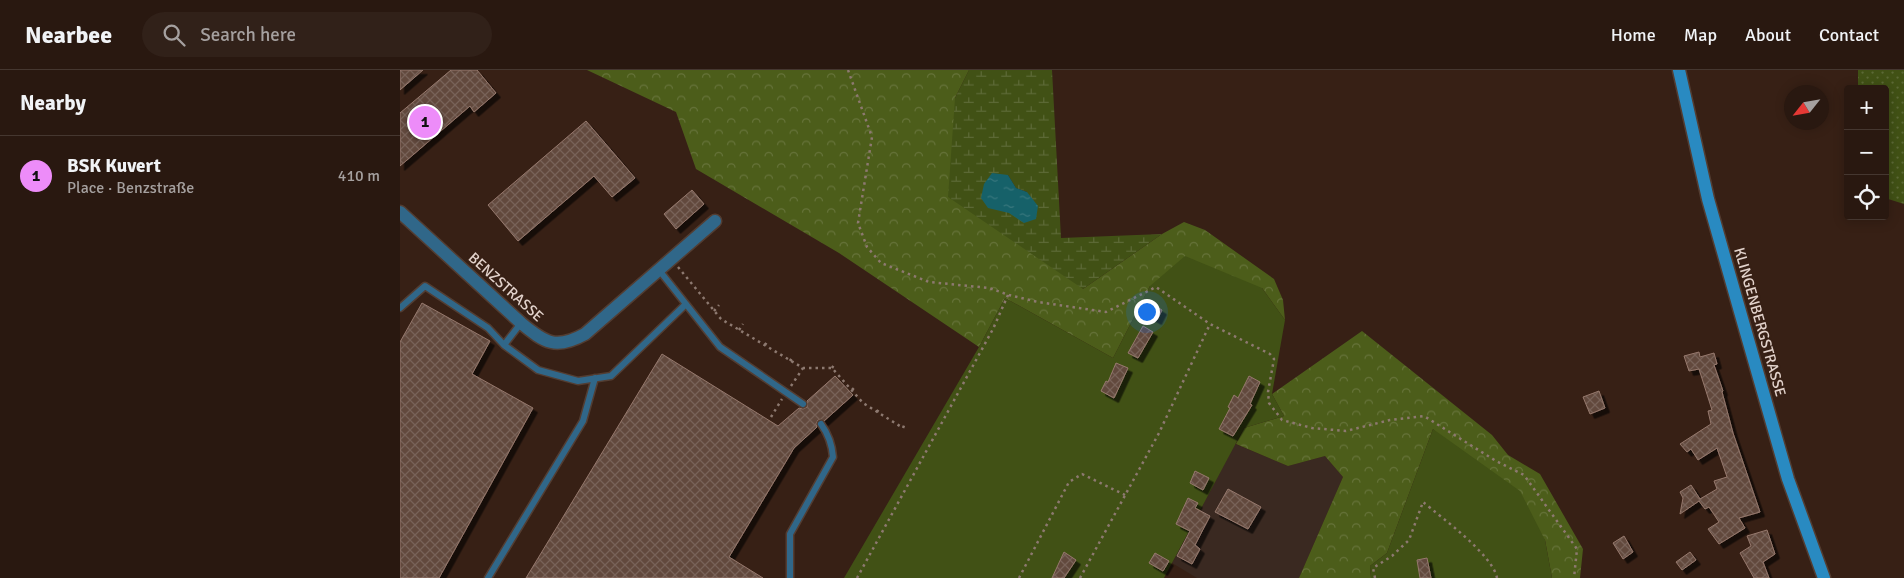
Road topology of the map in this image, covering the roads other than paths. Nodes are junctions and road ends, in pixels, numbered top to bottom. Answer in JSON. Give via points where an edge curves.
{"nodes":[{"id":1,"x":1679,"y":70,"type":"edge"},
{"id":2,"x":400,"y":212,"type":"edge"},
{"id":3,"x":715,"y":221,"type":"dead end"},
{"id":4,"x":659,"y":270,"type":"junction"},
{"id":5,"x":686,"y":304,"type":"junction"},
{"id":6,"x":400,"y":308,"type":"edge"},
{"id":7,"x":521,"y":323,"type":"junction"},
{"id":8,"x":504,"y":345,"type":"junction"},
{"id":9,"x":595,"y":378,"type":"junction"},
{"id":10,"x":803,"y":404,"type":"dead end"},
{"id":11,"x":821,"y":424,"type":"dead end"},
{"id":12,"x":488,"y":578,"type":"edge"},
{"id":13,"x":790,"y":578,"type":"edge"},
{"id":14,"x":1824,"y":578,"type":"edge"}],
"edges":[{"from":1,"to":14,"type":"street","name":"KLINGENBERGSTRASSE","via":[[1708,199],[1741,315],[1788,479]]},
{"from":2,"to":7,"type":"street","name":"BENZSTRASSE"},
{"from":3,"to":4,"type":"street","name":"BENZSTRASSE"},
{"from":4,"to":5,"type":"lane"},
{"from":4,"to":7,"type":"street","name":"BENZSTRASSE","via":[[586,334],[572,341],[556,343],[540,339]]},
{"from":5,"to":9,"type":"lane","via":[[611,376]]},
{"from":5,"to":10,"type":"lane","via":[[720,347]]},
{"from":6,"to":8,"type":"lane","via":[[426,286],[488,328]]},
{"from":7,"to":8,"type":"lane"},
{"from":8,"to":9,"type":"lane","via":[[538,370],[578,380]]},
{"from":9,"to":12,"type":"lane","via":[[582,421]]},
{"from":11,"to":13,"type":"lane","via":[[832,445],[833,457],[790,534]]}]}
